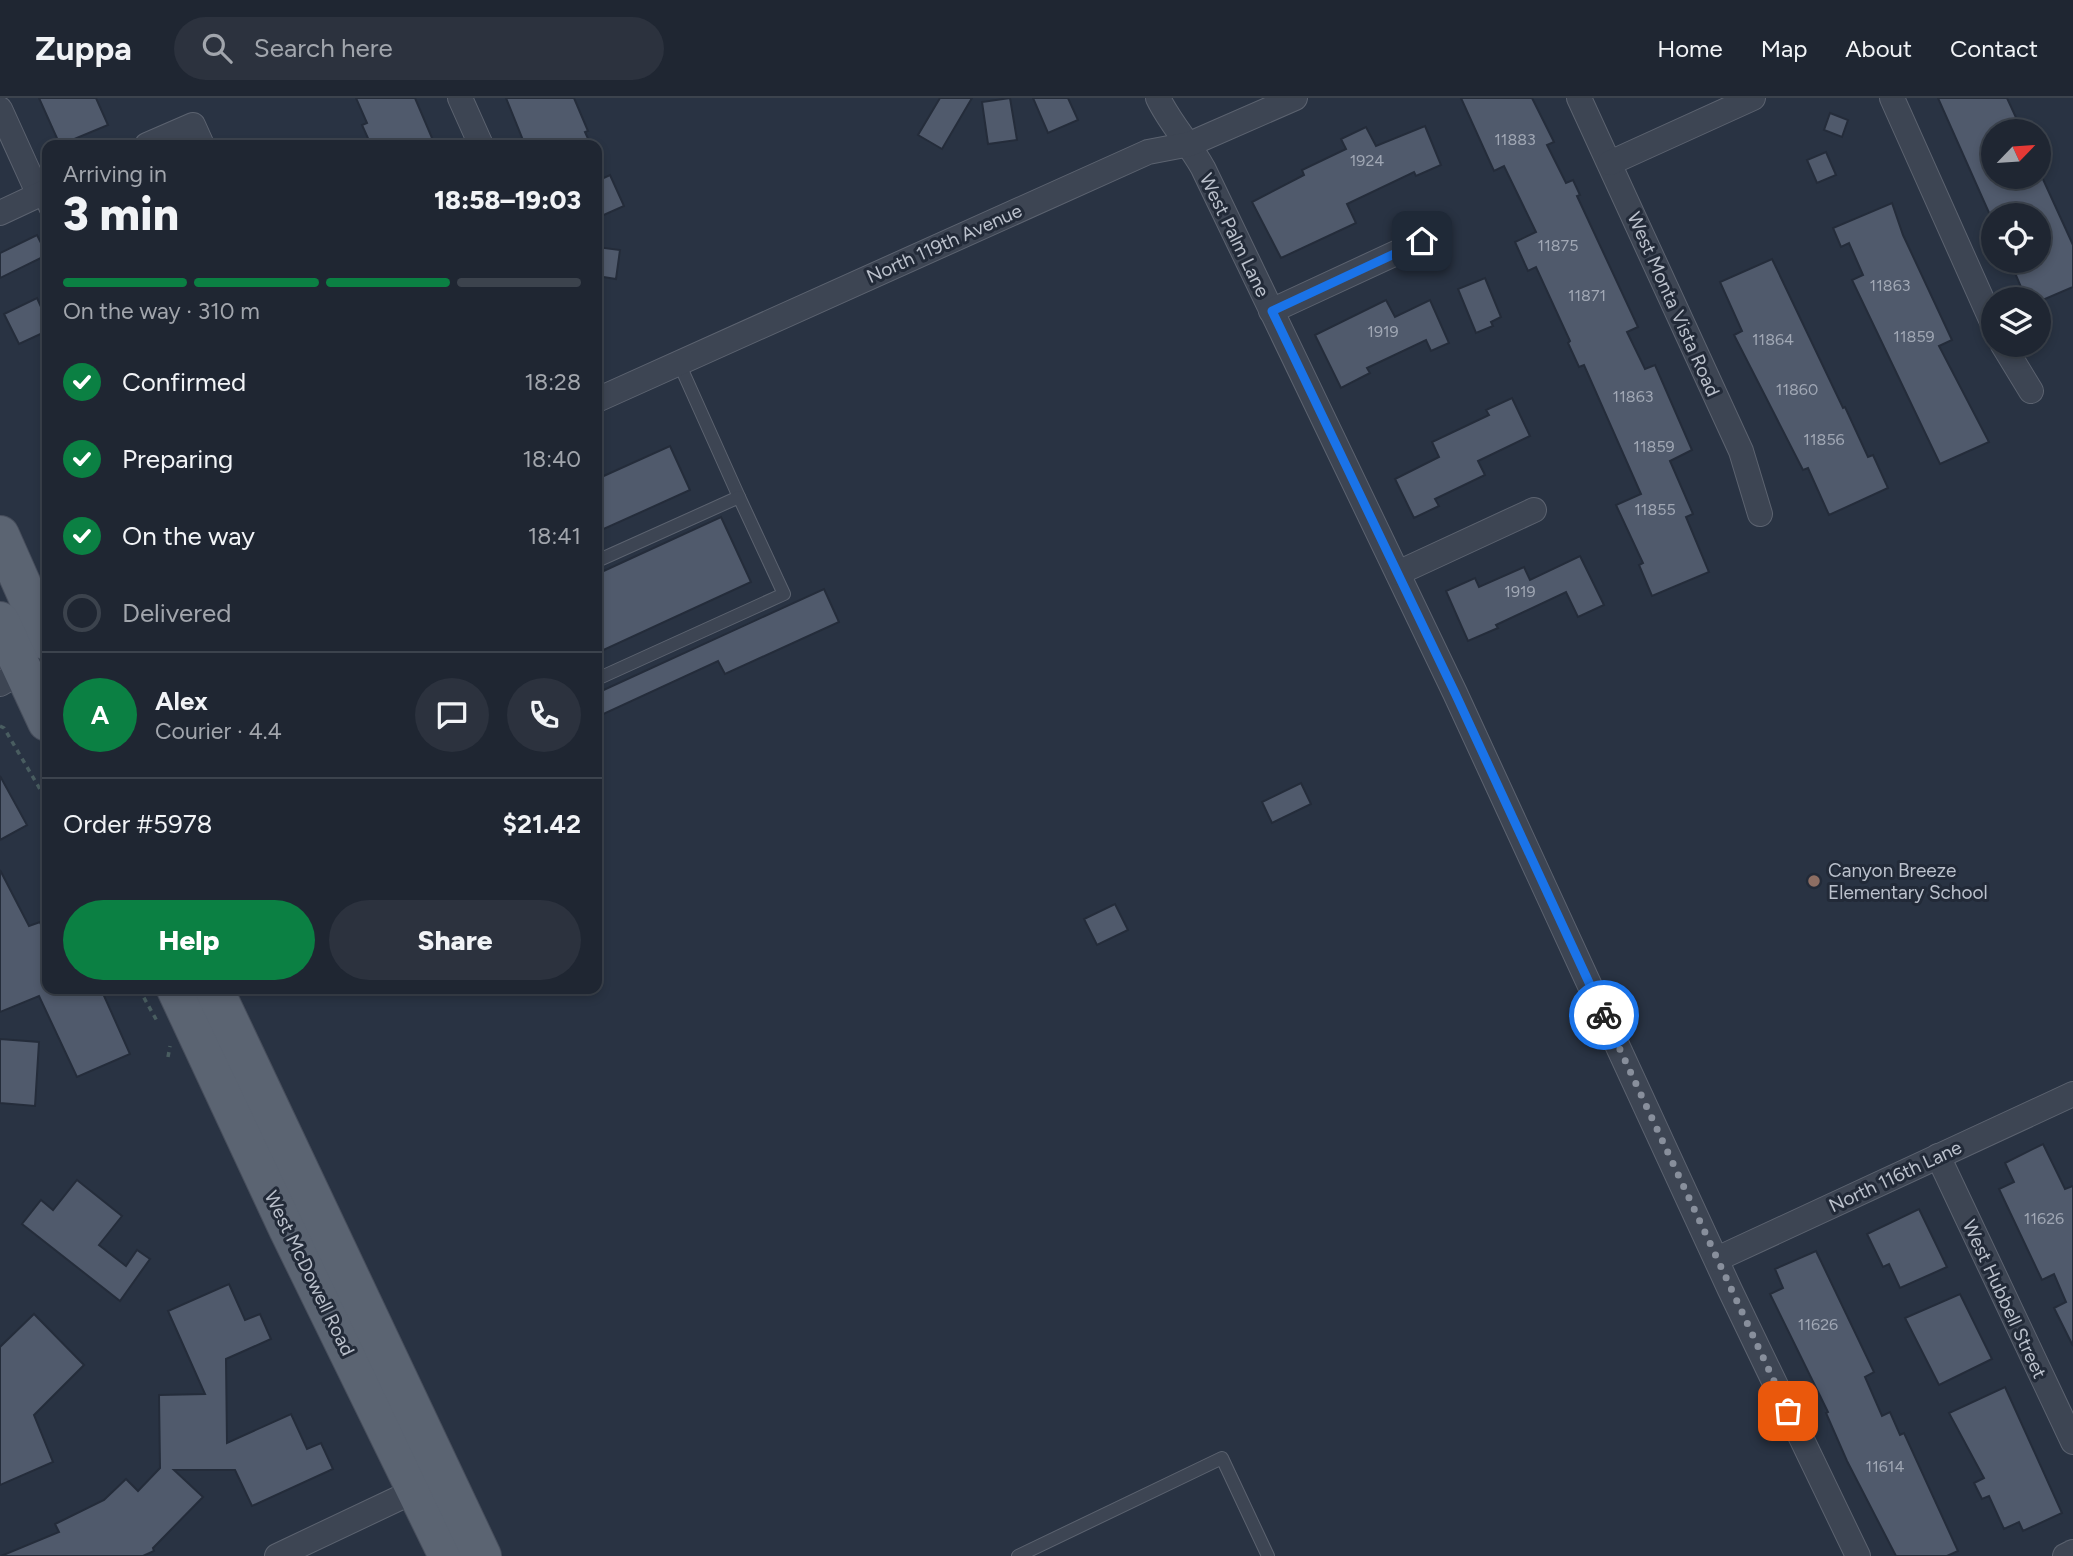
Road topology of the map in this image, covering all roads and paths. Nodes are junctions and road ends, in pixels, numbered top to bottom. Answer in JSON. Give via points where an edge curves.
{"nodes":[{"id":1,"x":460,"y":98,"type":"edge"},
{"id":2,"x":1158,"y":98,"type":"edge"},
{"id":3,"x":1295,"y":98,"type":"edge"},
{"id":4,"x":1579,"y":98,"type":"edge"},
{"id":5,"x":1753,"y":98,"type":"edge"},
{"id":6,"x":1892,"y":98,"type":"edge"},
{"id":7,"x":0,"y":109,"type":"edge"},
{"id":8,"x":197,"y":135,"type":"edge"},
{"id":9,"x":172,"y":140,"type":"edge"},
{"id":10,"x":479,"y":140,"type":"edge"},
{"id":11,"x":1190,"y":144,"type":"junction"},
{"id":12,"x":1610,"y":163,"type":"junction"},
{"id":13,"x":42,"y":193,"type":"edge"},
{"id":14,"x":42,"y":200,"type":"edge"},
{"id":15,"x":0,"y":213,"type":"edge"},
{"id":16,"x":1422,"y":241,"type":"dead end"},
{"id":17,"x":1981,"y":297,"type":"edge"},
{"id":18,"x":1272,"y":311,"type":"junction"},
{"id":19,"x":2010,"y":357,"type":"edge"},
{"id":20,"x":678,"y":363,"type":"junction"},
{"id":21,"x":2031,"y":391,"type":"dead end"},
{"id":22,"x":602,"y":398,"type":"edge"},
{"id":23,"x":739,"y":497,"type":"junction"},
{"id":24,"x":1534,"y":510,"type":"dead end"},
{"id":25,"x":1760,"y":514,"type":"dead end"},
{"id":26,"x":0,"y":535,"type":"edge"},
{"id":27,"x":602,"y":559,"type":"edge"},
{"id":28,"x":1398,"y":573,"type":"junction"},
{"id":29,"x":0,"y":621,"type":"edge"},
{"id":30,"x":42,"y":630,"type":"edge"},
{"id":31,"x":23,"y":671,"type":"edge"},
{"id":32,"x":602,"y":677,"type":"edge"},
{"id":33,"x":42,"y":711,"type":"edge"},
{"id":34,"x":0,"y":726,"type":"edge"},
{"id":35,"x":42,"y":792,"type":"edge"},
{"id":36,"x":179,"y":994,"type":"edge"},
{"id":37,"x":216,"y":994,"type":"edge"},
{"id":38,"x":2073,"y":1094,"type":"edge"},
{"id":39,"x":1938,"y":1156,"type":"junction"},
{"id":40,"x":1717,"y":1259,"type":"junction"},
{"id":41,"x":2073,"y":1442,"type":"edge"},
{"id":42,"x":430,"y":1483,"type":"junction"},
{"id":43,"x":2073,"y":1552,"type":"edge"},
{"id":44,"x":277,"y":1556,"type":"edge"},
{"id":45,"x":448,"y":1556,"type":"edge"},
{"id":46,"x":482,"y":1556,"type":"edge"},
{"id":47,"x":1018,"y":1556,"type":"edge"},
{"id":48,"x":1268,"y":1556,"type":"edge"},
{"id":49,"x":1858,"y":1556,"type":"edge"},
{"id":50,"x":2066,"y":1556,"type":"edge"}],
"edges":[{"from":1,"to":10,"type":"street"},
{"from":2,"to":11,"type":"street","name":"West Palm Lane","via":[[1169,121]]},
{"from":3,"to":11,"type":"street","name":"North 119th Avenue"},
{"from":4,"to":12,"type":"street","name":"West Monta Vista Road"},
{"from":5,"to":12,"type":"street"},
{"from":6,"to":17,"type":"street"},
{"from":7,"to":13,"type":"street"},
{"from":8,"to":9,"type":"street"},
{"from":11,"to":18,"type":"street","name":"West Palm Lane"},
{"from":11,"to":20,"type":"street","name":"North 119th Avenue","via":[[1148,152]]},
{"from":12,"to":25,"type":"street","name":"West Monta Vista Road","via":[[1741,451]]},
{"from":14,"to":15,"type":"street"},
{"from":16,"to":18,"type":"street"},
{"from":18,"to":28,"type":"street","name":"West Palm Lane"},
{"from":19,"to":21,"type":"street"},
{"from":20,"to":22,"type":"street","name":"North 119th Avenue"},
{"from":20,"to":23,"type":"lane"},
{"from":23,"to":27,"type":"lane"},
{"from":23,"to":32,"type":"lane","via":[[784,594]]},
{"from":24,"to":28,"type":"street"},
{"from":26,"to":30,"type":"main road"},
{"from":28,"to":40,"type":"street","name":"West Palm Lane"},
{"from":29,"to":31,"type":"main road"},
{"from":31,"to":33,"type":"main road"},
{"from":34,"to":35,"type":"path"},
{"from":36,"to":42,"type":"main road","name":"West McDowell Road"},
{"from":37,"to":42,"type":"main road","name":"West McDowell Road"},
{"from":38,"to":39,"type":"street","name":"North 116th Lane"},
{"from":39,"to":40,"type":"street","name":"North 116th Lane"},
{"from":39,"to":41,"type":"street","name":"West Hubbell Street"},
{"from":40,"to":49,"type":"street","name":"West Palm Lane"},
{"from":42,"to":44,"type":"street"},
{"from":42,"to":45,"type":"main road","name":"West McDowell Road"},
{"from":42,"to":46,"type":"main road","name":"West McDowell Road"},
{"from":43,"to":50,"type":"street"},
{"from":47,"to":48,"type":"lane","via":[[1222,1458]]}]}
